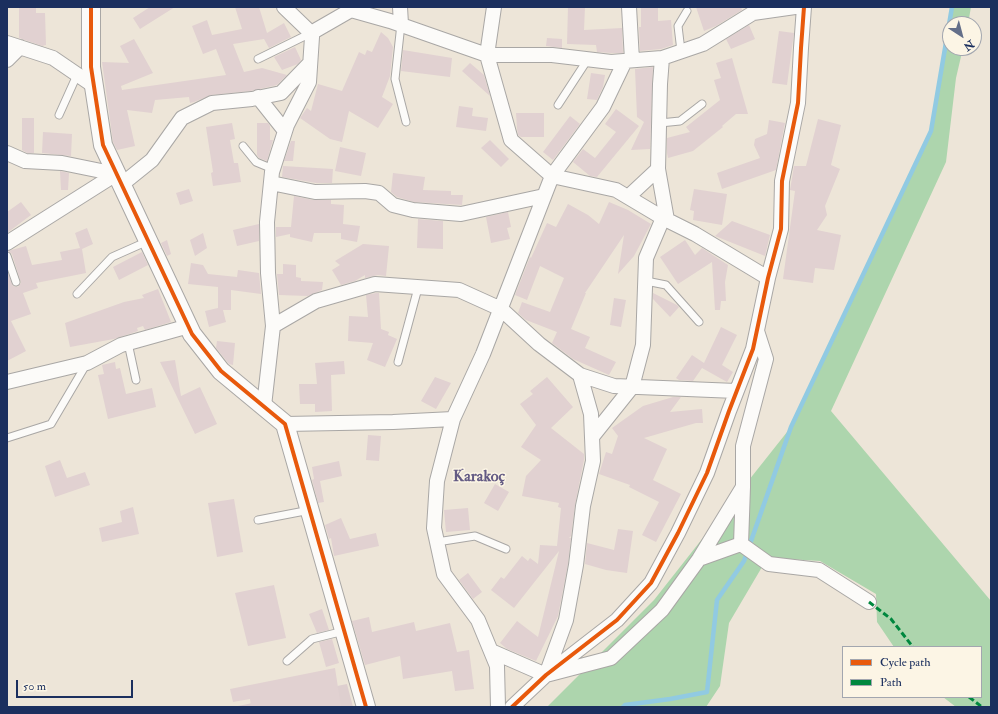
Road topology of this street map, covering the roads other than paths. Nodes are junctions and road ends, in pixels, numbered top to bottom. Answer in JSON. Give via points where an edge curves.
{"nodes":[{"id":1,"x":91,"y":7,"type":"edge"},
{"id":2,"x":284,"y":7,"type":"edge"},
{"id":3,"x":400,"y":7,"type":"edge"},
{"id":4,"x":494,"y":7,"type":"edge"},
{"id":5,"x":629,"y":7,"type":"edge"},
{"id":6,"x":795,"y":7,"type":"edge"},
{"id":7,"x":804,"y":7,"type":"edge"},
{"id":8,"x":687,"y":11,"type":"dead end"},
{"id":9,"x":338,"y":12,"type":"edge"},
{"id":10,"x":401,"y":24,"type":"junction"},
{"id":11,"x":311,"y":33,"type":"junction"},
{"id":12,"x":13,"y":45,"type":"edge"},
{"id":13,"x":681,"y":51,"type":"junction"},
{"id":14,"x":487,"y":55,"type":"junction"},
{"id":15,"x":662,"y":58,"type":"junction"},
{"id":16,"x":258,"y":59,"type":"dead end"},
{"id":17,"x":588,"y":59,"type":"junction"},
{"id":18,"x":7,"y":60,"type":"edge"},
{"id":19,"x":628,"y":60,"type":"junction"},
{"id":20,"x":310,"y":63,"type":"junction"},
{"id":21,"x":77,"y":75,"type":"junction"},
{"id":22,"x":94,"y":86,"type":"junction"},
{"id":23,"x":258,"y":98,"type":"junction"},
{"id":24,"x":702,"y":104,"type":"dead end"},
{"id":25,"x":558,"y":105,"type":"dead end"},
{"id":26,"x":59,"y":115,"type":"dead end"},
{"id":27,"x":406,"y":122,"type":"dead end"},
{"id":28,"x":660,"y":123,"type":"junction"},
{"id":29,"x":285,"y":131,"type":"junction"},
{"id":30,"x":243,"y":146,"type":"dead end"},
{"id":31,"x":7,"y":152,"type":"edge"},
{"id":32,"x":658,"y":169,"type":"junction"},
{"id":33,"x":272,"y":176,"type":"junction"},
{"id":34,"x":552,"y":176,"type":"junction"},
{"id":35,"x":118,"y":180,"type":"junction"},
{"id":36,"x":544,"y":196,"type":"junction"},
{"id":37,"x":628,"y":197,"type":"junction"},
{"id":38,"x":665,"y":219,"type":"junction"},
{"id":39,"x":148,"y":241,"type":"junction"},
{"id":40,"x":7,"y":243,"type":"edge"},
{"id":41,"x":7,"y":256,"type":"edge"},
{"id":42,"x":768,"y":278,"type":"junction"},
{"id":43,"x":646,"y":281,"type":"junction"},
{"id":44,"x":16,"y":282,"type":"dead end"},
{"id":45,"x":418,"y":288,"type":"junction"},
{"id":46,"x":77,"y":294,"type":"dead end"},
{"id":47,"x":501,"y":309,"type":"junction"},
{"id":48,"x":699,"y":322,"type":"dead end"},
{"id":49,"x":189,"y":326,"type":"junction"},
{"id":50,"x":273,"y":326,"type":"junction"},
{"id":51,"x":757,"y":331,"type":"junction"},
{"id":52,"x":128,"y":343,"type":"junction"},
{"id":53,"x":398,"y":362,"type":"dead end"},
{"id":54,"x":87,"y":363,"type":"junction"},
{"id":55,"x":580,"y":375,"type":"junction"},
{"id":56,"x":136,"y":380,"type":"dead end"},
{"id":57,"x":7,"y":382,"type":"edge"},
{"id":58,"x":632,"y":387,"type":"junction"},
{"id":59,"x":736,"y":391,"type":"junction"},
{"id":60,"x":264,"y":406,"type":"junction"},
{"id":61,"x":453,"y":419,"type":"junction"},
{"id":62,"x":285,"y":424,"type":"junction"},
{"id":63,"x":592,"y":437,"type":"junction"},
{"id":64,"x":7,"y":438,"type":"edge"},
{"id":65,"x":744,"y":487,"type":"junction"},
{"id":66,"x":310,"y":510,"type":"junction"},
{"id":67,"x":258,"y":520,"type":"dead end"},
{"id":68,"x":437,"y":542,"type":"junction"},
{"id":69,"x":741,"y":544,"type":"junction"},
{"id":70,"x":506,"y":549,"type":"dead end"},
{"id":71,"x":699,"y":558,"type":"junction"},
{"id":72,"x":870,"y":602,"type":"dead end"},
{"id":73,"x":344,"y":631,"type":"junction"},
{"id":74,"x":491,"y":651,"type":"junction"},
{"id":75,"x":286,"y":660,"type":"dead end"},
{"id":76,"x":546,"y":675,"type":"junction"},
{"id":77,"x":366,"y":707,"type":"edge"},
{"id":78,"x":498,"y":707,"type":"edge"},
{"id":79,"x":512,"y":707,"type":"edge"}],
"edges":[{"from":1,"to":22,"type":"street","via":[[91,67]]},
{"from":2,"to":11,"type":"street"},
{"from":3,"to":10,"type":"street"},
{"from":4,"to":14,"type":"street"},
{"from":5,"to":19,"type":"street"},
{"from":6,"to":13,"type":"street","via":[[753,12],[703,44]]},
{"from":7,"to":42,"type":"street","via":[[798,103],[782,182],[781,229]]},
{"from":8,"to":13,"type":"lane","via":[[678,26]]},
{"from":9,"to":10,"type":"street","via":[[351,10]]},
{"from":9,"to":11,"type":"street"},
{"from":10,"to":14,"type":"street"},
{"from":10,"to":27,"type":"lane","via":[[395,79]]},
{"from":11,"to":16,"type":"lane"},
{"from":11,"to":20,"type":"street"},
{"from":12,"to":18,"type":"street"},
{"from":12,"to":21,"type":"street","via":[[53,58]]},
{"from":13,"to":15,"type":"street"},
{"from":14,"to":17,"type":"street","via":[[552,55]]},
{"from":14,"to":34,"type":"street","via":[[511,140]]},
{"from":15,"to":19,"type":"street"},
{"from":15,"to":28,"type":"street"},
{"from":17,"to":19,"type":"street","via":[[611,62]]},
{"from":17,"to":25,"type":"lane"},
{"from":19,"to":34,"type":"street","via":[[603,106]]},
{"from":20,"to":23,"type":"street","via":[[281,93]]},
{"from":20,"to":29,"type":"street","via":[[308,82]]},
{"from":21,"to":22,"type":"street"},
{"from":21,"to":26,"type":"lane"},
{"from":22,"to":35,"type":"street","via":[[103,145]]},
{"from":23,"to":29,"type":"street"},
{"from":23,"to":35,"type":"street","via":[[212,102],[182,118],[152,160]]},
{"from":24,"to":28,"type":"lane","via":[[680,121]]},
{"from":28,"to":32,"type":"street"},
{"from":29,"to":33,"type":"street"},
{"from":30,"to":33,"type":"lane"},
{"from":31,"to":35,"type":"street","via":[[25,161],[62,163]]},
{"from":32,"to":37,"type":"street"},
{"from":32,"to":38,"type":"street"},
{"from":33,"to":36,"type":"street","via":[[315,192],[379,193],[393,205],[413,210],[461,214]]},
{"from":33,"to":50,"type":"street","via":[[267,222]]},
{"from":34,"to":36,"type":"street"},
{"from":34,"to":37,"type":"street","via":[[616,190]]},
{"from":35,"to":39,"type":"street"},
{"from":35,"to":40,"type":"street"},
{"from":36,"to":47,"type":"street"},
{"from":37,"to":38,"type":"street"},
{"from":38,"to":42,"type":"street"},
{"from":38,"to":43,"type":"street","via":[[646,258]]},
{"from":39,"to":46,"type":"lane","via":[[112,257]]},
{"from":39,"to":49,"type":"street"},
{"from":41,"to":44,"type":"lane"},
{"from":42,"to":51,"type":"street"},
{"from":43,"to":48,"type":"lane","via":[[666,285]]},
{"from":43,"to":58,"type":"street","via":[[643,345]]},
{"from":45,"to":47,"type":"street","via":[[459,290]]},
{"from":45,"to":50,"type":"street","via":[[374,284],[316,301]]},
{"from":45,"to":53,"type":"lane"},
{"from":47,"to":55,"type":"street","via":[[539,344]]},
{"from":47,"to":61,"type":"street"},
{"from":49,"to":52,"type":"street"},
{"from":49,"to":60,"type":"street","via":[[192,334],[221,371]]},
{"from":50,"to":60,"type":"street"},
{"from":51,"to":59,"type":"street","via":[[753,349]]},
{"from":51,"to":65,"type":"street","via":[[766,358],[743,446]]},
{"from":52,"to":54,"type":"street"},
{"from":52,"to":56,"type":"lane"},
{"from":54,"to":57,"type":"street"},
{"from":54,"to":64,"type":"lane","via":[[51,424]]},
{"from":55,"to":58,"type":"street","via":[[614,386]]},
{"from":55,"to":63,"type":"street","via":[[591,414]]},
{"from":58,"to":59,"type":"street"},
{"from":58,"to":63,"type":"street"},
{"from":59,"to":76,"type":"street","via":[[708,473],[651,583],[618,620]]},
{"from":60,"to":62,"type":"street"},
{"from":61,"to":62,"type":"street"},
{"from":61,"to":68,"type":"street","via":[[437,481],[434,528]]},
{"from":62,"to":66,"type":"street"},
{"from":63,"to":76,"type":"street","via":[[593,460],[583,506],[566,620]]},
{"from":65,"to":69,"type":"street"},
{"from":65,"to":71,"type":"street"},
{"from":66,"to":67,"type":"lane"},
{"from":66,"to":73,"type":"street"},
{"from":68,"to":70,"type":"lane","via":[[475,536]]},
{"from":68,"to":74,"type":"street","via":[[444,574],[478,620]]},
{"from":69,"to":71,"type":"street"},
{"from":69,"to":72,"type":"street","via":[[768,564],[819,570]]},
{"from":71,"to":76,"type":"street","via":[[662,610],[611,658]]},
{"from":73,"to":75,"type":"lane","via":[[312,639]]},
{"from":73,"to":77,"type":"street"},
{"from":74,"to":76,"type":"street"},
{"from":74,"to":78,"type":"street","via":[[497,666]]},
{"from":76,"to":79,"type":"street"}]}
